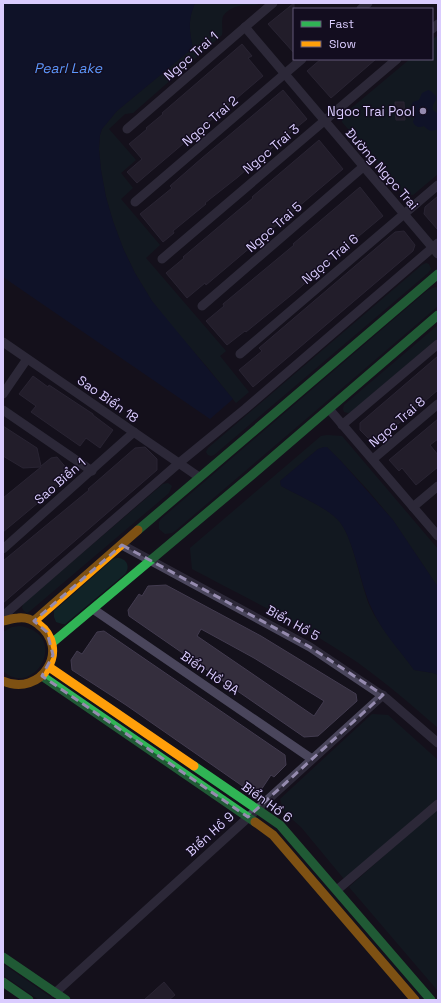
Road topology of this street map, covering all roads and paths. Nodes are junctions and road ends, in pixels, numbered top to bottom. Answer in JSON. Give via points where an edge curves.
{"nodes":[{"id":1,"x":273,"y":3,"type":"edge"},
{"id":2,"x":245,"y":27,"type":"junction"},
{"id":3,"x":301,"y":60,"type":"edge"},
{"id":4,"x":396,"y":60,"type":"edge"},
{"id":5,"x":284,"y":74,"type":"junction"},
{"id":6,"x":324,"y":121,"type":"junction"},
{"id":7,"x":127,"y":129,"type":"dead end"},
{"id":8,"x":363,"y":167,"type":"junction"},
{"id":9,"x":438,"y":185,"type":"edge"},
{"id":10,"x":135,"y":202,"type":"dead end"},
{"id":11,"x":404,"y":214,"type":"junction"},
{"id":12,"x":436,"y":248,"type":"edge"},
{"id":13,"x":162,"y":259,"type":"dead end"},
{"id":14,"x":438,"y":274,"type":"edge"},
{"id":15,"x":202,"y":306,"type":"dead end"},
{"id":16,"x":438,"y":315,"type":"edge"},
{"id":17,"x":3,"y":342,"type":"edge"},
{"id":18,"x":438,"y":344,"type":"edge"},
{"id":19,"x":240,"y":354,"type":"dead end"},
{"id":20,"x":27,"y":359,"type":"junction"},
{"id":21,"x":3,"y":394,"type":"edge"},
{"id":22,"x":438,"y":404,"type":"edge"},
{"id":23,"x":328,"y":409,"type":"junction"},
{"id":24,"x":3,"y":410,"type":"edge"},
{"id":25,"x":342,"y":425,"type":"junction"},
{"id":26,"x":134,"y":432,"type":"junction"},
{"id":27,"x":373,"y":459,"type":"junction"},
{"id":28,"x":179,"y":463,"type":"junction"},
{"id":29,"x":92,"y":471,"type":"junction"},
{"id":30,"x":199,"y":477,"type":"junction"},
{"id":31,"x":438,"y":486,"type":"edge"},
{"id":32,"x":413,"y":507,"type":"junction"},
{"id":33,"x":438,"y":536,"type":"edge"},
{"id":34,"x":122,"y":546,"type":"junction"},
{"id":35,"x":3,"y":549,"type":"edge"},
{"id":36,"x":150,"y":560,"type":"junction"},
{"id":37,"x":93,"y":609,"type":"junction"},
{"id":38,"x":3,"y":616,"type":"edge"},
{"id":39,"x":34,"y":620,"type":"junction"},
{"id":40,"x":3,"y":621,"type":"edge"},
{"id":41,"x":52,"y":643,"type":"junction"},
{"id":42,"x":49,"y":667,"type":"junction"},
{"id":43,"x":42,"y":676,"type":"junction"},
{"id":44,"x":4,"y":683,"type":"edge"},
{"id":45,"x":383,"y":695,"type":"junction"},
{"id":46,"x":438,"y":743,"type":"edge"},
{"id":47,"x":312,"y":759,"type":"junction"},
{"id":48,"x":438,"y":804,"type":"edge"},
{"id":49,"x":257,"y":809,"type":"junction"},
{"id":50,"x":248,"y":817,"type":"junction"},
{"id":51,"x":337,"y":890,"type":"junction"},
{"id":52,"x":3,"y":957,"type":"edge"},
{"id":53,"x":3,"y":982,"type":"edge"},
{"id":54,"x":55,"y":993,"type":"junction"},
{"id":55,"x":29,"y":1000,"type":"edge"},
{"id":56,"x":66,"y":1000,"type":"edge"},
{"id":57,"x":415,"y":1000,"type":"edge"},
{"id":58,"x":431,"y":1000,"type":"edge"}],
"edges":[{"from":1,"to":2,"type":"street","name":"Ngọc Trai 1"},
{"from":2,"to":5,"type":"street","name":"Đường Ngọc Trai"},
{"from":2,"to":7,"type":"street","name":"Ngọc Trai 1"},
{"from":3,"to":5,"type":"street","name":"Ngọc Trai 2"},
{"from":4,"to":6,"type":"street","name":"Ngọc Trai 3"},
{"from":5,"to":6,"type":"street","name":"Đường Ngọc Trai"},
{"from":5,"to":10,"type":"street","name":"Ngọc Trai 2"},
{"from":6,"to":8,"type":"street","name":"Đường Ngọc Trai"},
{"from":6,"to":13,"type":"street","name":"Ngọc Trai 3"},
{"from":8,"to":11,"type":"street","name":"Đường Ngọc Trai"},
{"from":8,"to":15,"type":"street","name":"Ngọc Trai 5"},
{"from":9,"to":11,"type":"street","name":"Ngọc Trai 6"},
{"from":11,"to":12,"type":"street","name":"Đường Ngọc Trai"},
{"from":11,"to":19,"type":"street","name":"Ngọc Trai 6"},
{"from":12,"to":28,"type":"street"},
{"from":14,"to":30,"type":"main road"},
{"from":16,"to":23,"type":"main road"},
{"from":17,"to":20,"type":"street","name":"Sao Biển 18"},
{"from":18,"to":25,"type":"street"},
{"from":20,"to":21,"type":"street"},
{"from":20,"to":26,"type":"street","name":"Sao Biển 18"},
{"from":22,"to":27,"type":"street","name":"Ngọc Trai 8"},
{"from":23,"to":25,"type":"street"},
{"from":23,"to":36,"type":"main road"},
{"from":24,"to":29,"type":"street"},
{"from":25,"to":27,"type":"street"},
{"from":26,"to":28,"type":"street","name":"Sao Biển 18"},
{"from":26,"to":29,"type":"street","name":"Sao Biển 1"},
{"from":27,"to":32,"type":"street"},
{"from":28,"to":30,"type":"street","name":"Sao Biển 18"},
{"from":28,"to":38,"type":"street"},
{"from":29,"to":35,"type":"street","name":"Sao Biển 1"},
{"from":30,"to":34,"type":"main road"},
{"from":31,"to":32,"type":"street"},
{"from":32,"to":33,"type":"street"},
{"from":34,"to":36,"type":"street","name":"Biển Hồ 5"},
{"from":34,"to":39,"type":"main road"},
{"from":36,"to":37,"type":"main road"},
{"from":36,"to":45,"type":"street","name":"Biển Hồ 5","via":[[310,647]]},
{"from":37,"to":41,"type":"main road"},
{"from":37,"to":47,"type":"street","name":"Biển Hồ 9A"},
{"from":39,"to":40,"type":"main road","via":[[22,617]]},
{"from":39,"to":41,"type":"main road","via":[[47,632]]},
{"from":41,"to":42,"type":"main road","via":[[53,655]]},
{"from":42,"to":43,"type":"main road"},
{"from":42,"to":49,"type":"main road","name":"Biển Hồ 6"},
{"from":43,"to":44,"type":"main road","via":[[28,684]]},
{"from":43,"to":50,"type":"main road","name":"Biển Hồ 6"},
{"from":45,"to":46,"type":"street","name":"Biển Hồ 5"},
{"from":45,"to":47,"type":"street","name":"Biển Hồ 9"},
{"from":47,"to":49,"type":"street","name":"Biển Hồ 9"},
{"from":48,"to":51,"type":"street"},
{"from":49,"to":50,"type":"street","name":"Biển Hồ 9"},
{"from":49,"to":51,"type":"main road","name":"Biển Hồ 6","via":[[286,831]]},
{"from":50,"to":54,"type":"street","name":"Biển Hồ 9"},
{"from":50,"to":57,"type":"main road","name":"Biển Hồ 6","via":[[277,839]]},
{"from":51,"to":58,"type":"main road","name":"Biển Hồ 6"},
{"from":52,"to":54,"type":"main road"},
{"from":53,"to":55,"type":"main road"},
{"from":54,"to":56,"type":"main road"}]}
